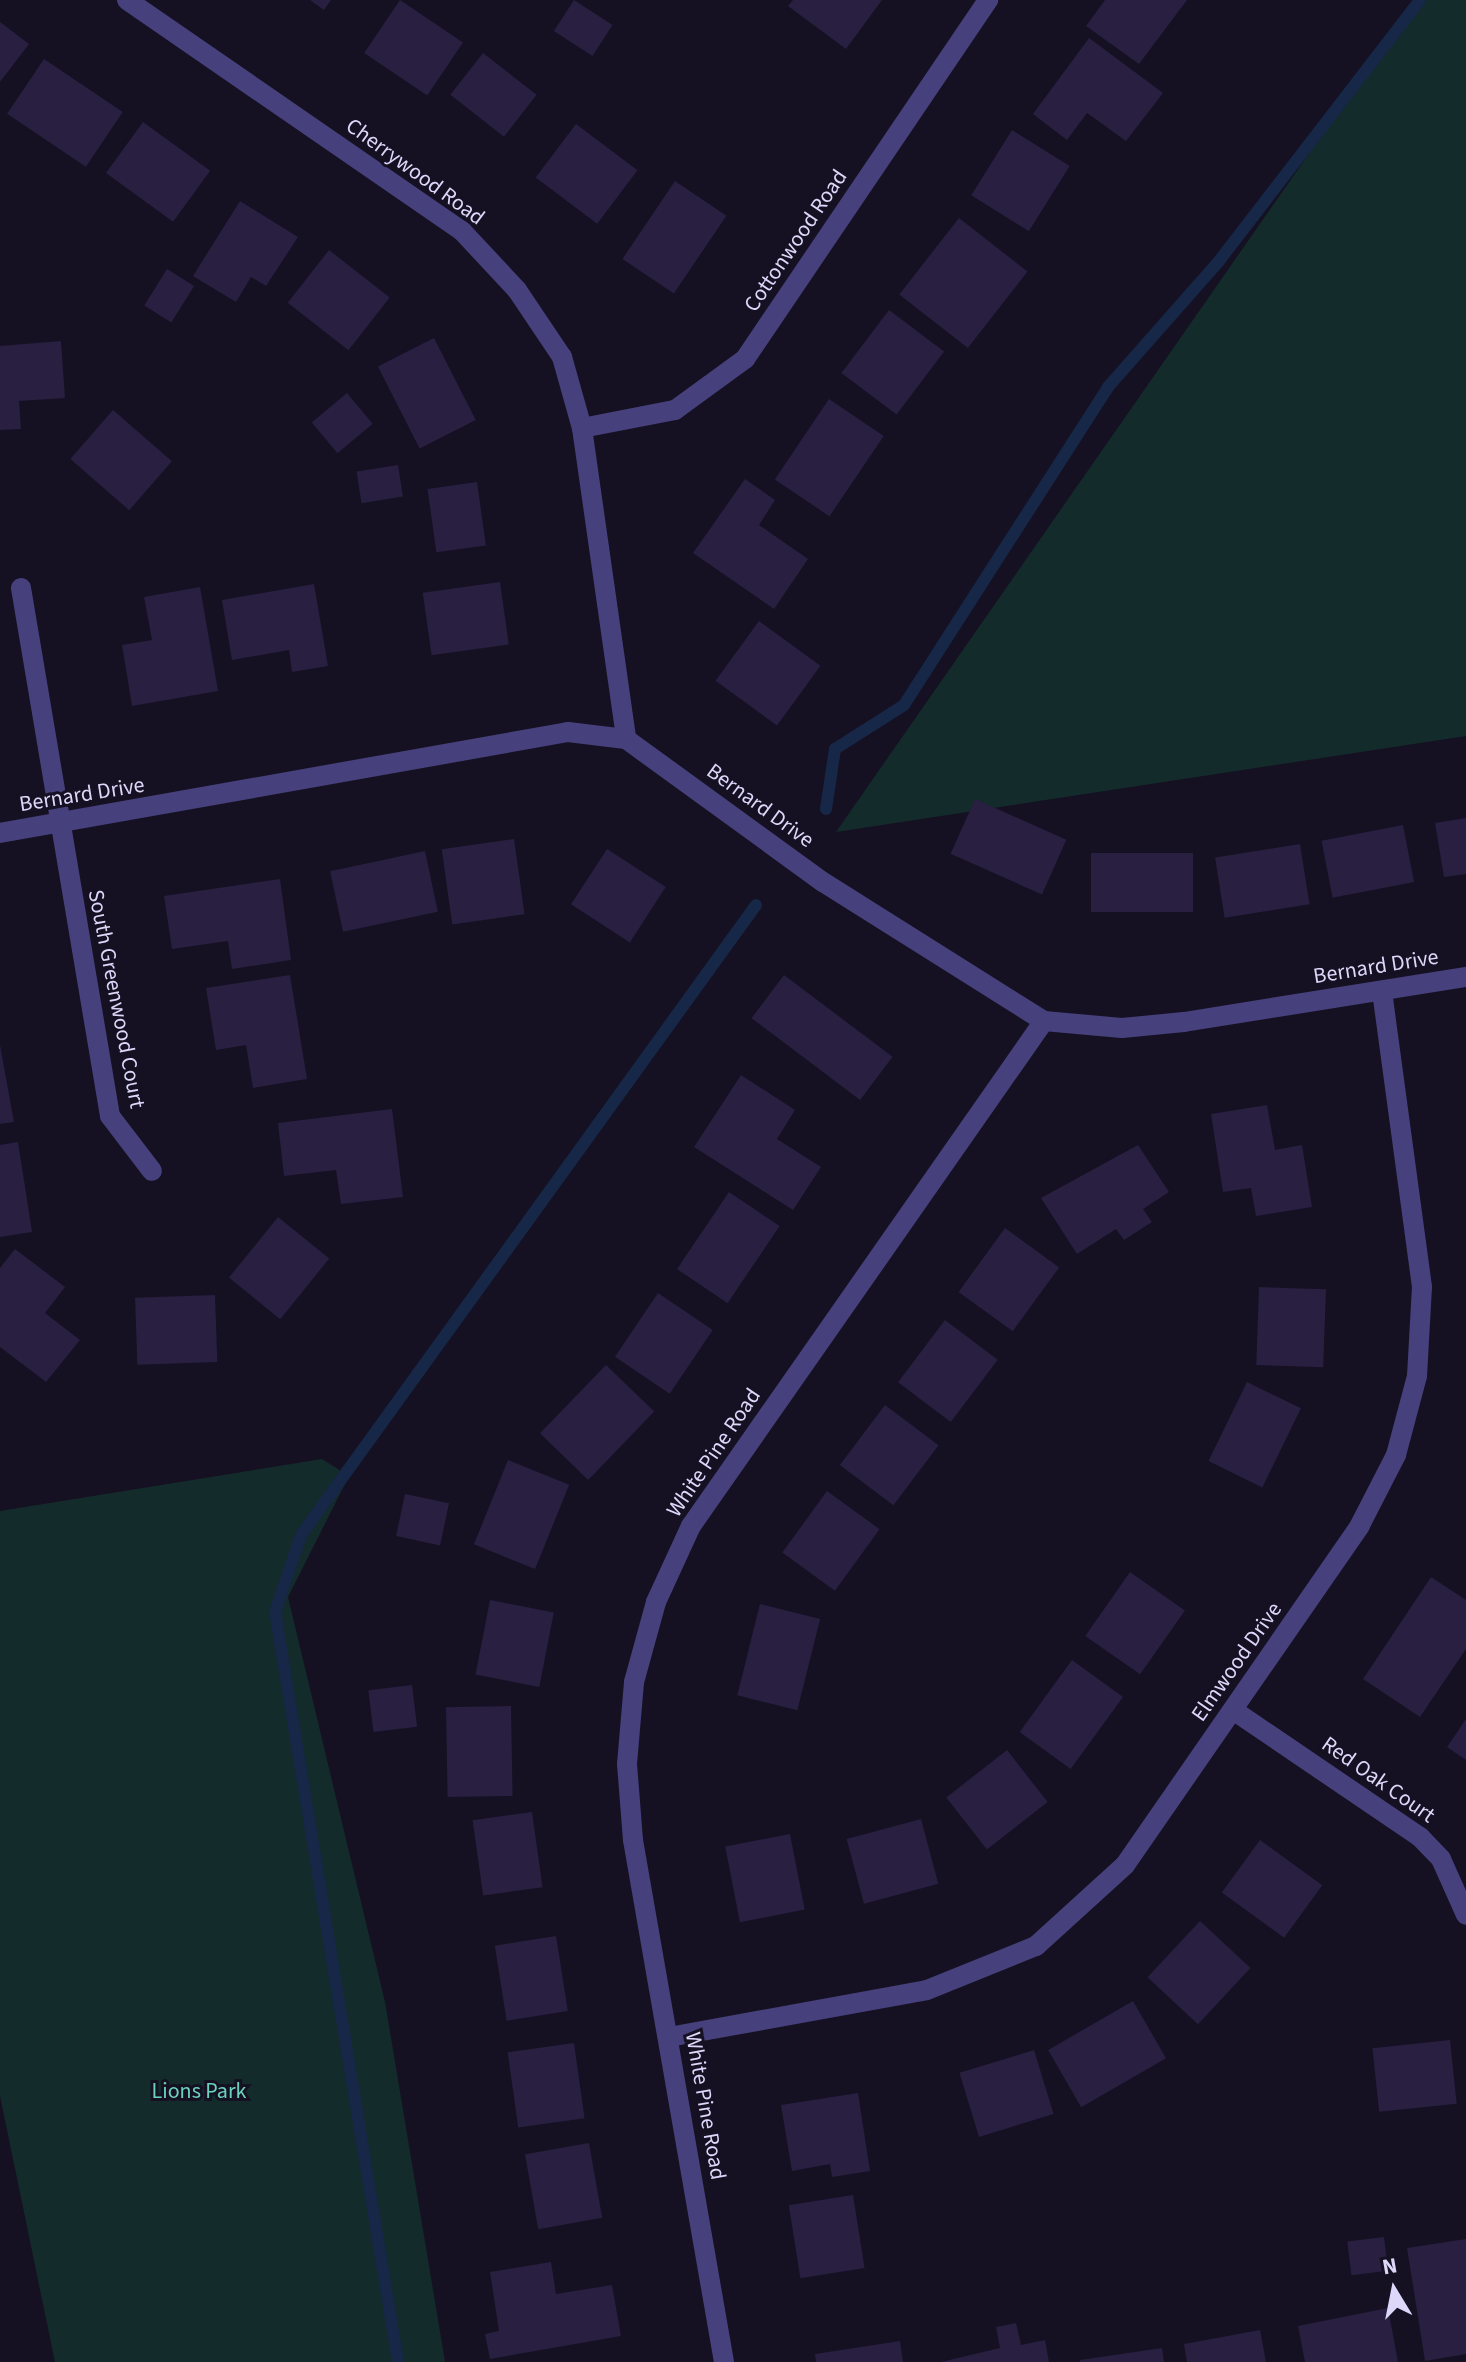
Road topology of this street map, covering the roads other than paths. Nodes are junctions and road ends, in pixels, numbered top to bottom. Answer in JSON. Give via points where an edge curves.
{"nodes":[{"id":1,"x":127,"y":0,"type":"edge"},
{"id":2,"x":988,"y":0,"type":"edge"},
{"id":3,"x":582,"y":428,"type":"junction"},
{"id":4,"x":21,"y":588,"type":"dead end"},
{"id":5,"x":626,"y":739,"type":"junction"},
{"id":6,"x":59,"y":825,"type":"junction"},
{"id":7,"x":0,"y":833,"type":"edge"},
{"id":8,"x":1466,"y":977,"type":"edge"},
{"id":9,"x":1382,"y":991,"type":"junction"},
{"id":10,"x":1044,"y":1021,"type":"junction"},
{"id":11,"x":152,"y":1171,"type":"dead end"},
{"id":12,"x":1233,"y":1710,"type":"junction"},
{"id":13,"x":1466,"y":1915,"type":"edge"},
{"id":14,"x":669,"y":2037,"type":"junction"},
{"id":15,"x":724,"y":2362,"type":"edge"}],
"edges":[{"from":1,"to":3,"type":"street","name":"Cherrywood Road","via":[[462,231],[517,290],[562,357]]},
{"from":2,"to":3,"type":"street","name":"Cottonwood Road","via":[[745,359],[675,410]]},
{"from":3,"to":5,"type":"street","name":"Cherrywood Road"},
{"from":4,"to":6,"type":"street","name":"South Greenwood Court"},
{"from":5,"to":6,"type":"street","name":"Bernard Drive","via":[[568,732]]},
{"from":5,"to":10,"type":"street","name":"Bernard Drive","via":[[823,882]]},
{"from":6,"to":7,"type":"street","name":"Bernard Drive"},
{"from":6,"to":11,"type":"street","name":"South Greenwood Court","via":[[110,1116]]},
{"from":8,"to":9,"type":"street","name":"Bernard Drive"},
{"from":9,"to":10,"type":"street","name":"Bernard Drive","via":[[1122,1028]]},
{"from":9,"to":12,"type":"street","name":"Elmwood Drive","via":[[1422,1287],[1417,1376],[1396,1455],[1360,1525]]},
{"from":10,"to":14,"type":"street","name":"White Pine Road","via":[[691,1526],[656,1602],[634,1682],[627,1764],[633,1840]]},
{"from":12,"to":13,"type":"street","name":"Red Oak Court","via":[[1420,1837],[1441,1859]]},
{"from":12,"to":14,"type":"street","name":"Elmwood Drive","via":[[1125,1865],[1036,1946],[927,1990]]},
{"from":14,"to":15,"type":"street","name":"White Pine Road"}]}
